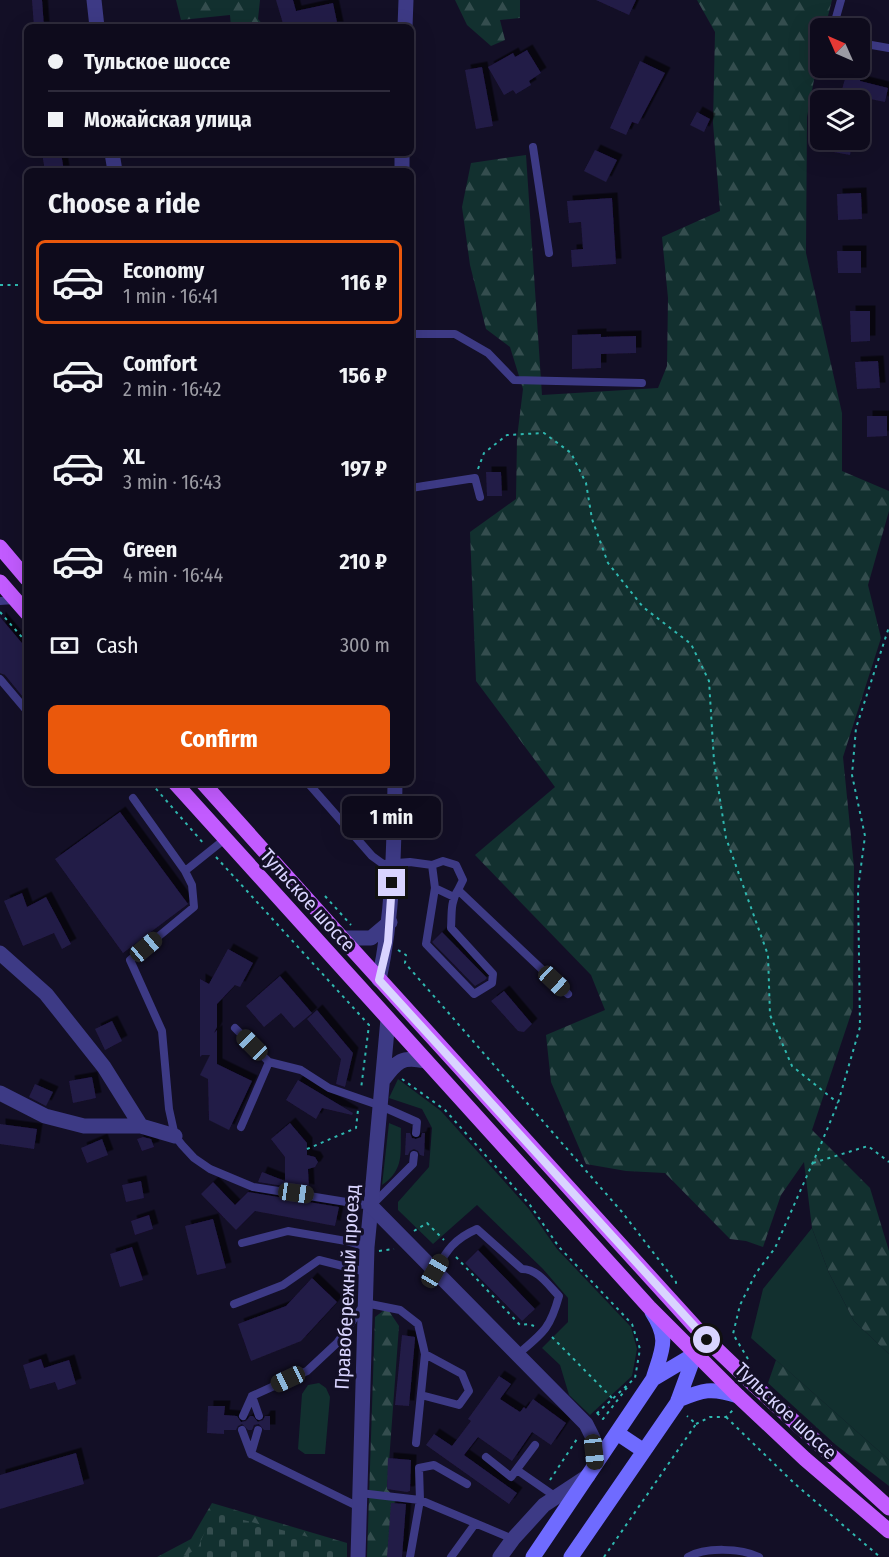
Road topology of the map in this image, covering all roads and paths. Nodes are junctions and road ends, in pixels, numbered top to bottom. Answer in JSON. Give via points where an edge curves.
{"nodes":[{"id":1,"x":94,"y":0,"type":"edge"},
{"id":2,"x":406,"y":0,"type":"edge"},
{"id":3,"x":841,"y":0,"type":"edge"},
{"id":4,"x":836,"y":18,"type":"edge"},
{"id":5,"x":97,"y":24,"type":"edge"},
{"id":6,"x":405,"y":24,"type":"edge"},
{"id":7,"x":870,"y":45,"type":"edge"},
{"id":8,"x":889,"y":48,"type":"edge"},
{"id":9,"x":533,"y":147,"type":"dead end"},
{"id":10,"x":549,"y":254,"type":"dead end"},
{"id":11,"x":0,"y":285,"type":"edge"},
{"id":12,"x":24,"y":285,"type":"edge"},
{"id":13,"x":414,"y":334,"type":"edge"},
{"id":14,"x":642,"y":383,"type":"dead end"},
{"id":15,"x":475,"y":478,"type":"junction"},
{"id":16,"x":414,"y":488,"type":"edge"},
{"id":17,"x":480,"y":497,"type":"dead end"},
{"id":18,"x":0,"y":547,"type":"edge"},
{"id":19,"x":24,"y":575,"type":"edge"},
{"id":20,"x":0,"y":582,"type":"edge"},
{"id":21,"x":8,"y":601,"type":"edge"},
{"id":22,"x":0,"y":612,"type":"edge"},
{"id":23,"x":24,"y":612,"type":"edge"},
{"id":24,"x":889,"y":627,"type":"edge"},
{"id":25,"x":24,"y":639,"type":"edge"},
{"id":26,"x":0,"y":679,"type":"edge"},
{"id":27,"x":24,"y":707,"type":"edge"},
{"id":28,"x":154,"y":786,"type":"edge"},
{"id":29,"x":178,"y":786,"type":"edge"},
{"id":30,"x":206,"y":786,"type":"edge"},
{"id":31,"x":311,"y":786,"type":"edge"},
{"id":32,"x":395,"y":786,"type":"edge"},
{"id":33,"x":133,"y":798,"type":"dead end"},
{"id":34,"x":225,"y":839,"type":"junction"},
{"id":35,"x":210,"y":851,"type":"junction"},
{"id":36,"x":394,"y":864,"type":"junction"},
{"id":37,"x":432,"y":866,"type":"junction"},
{"id":38,"x":185,"y":871,"type":"junction"},
{"id":39,"x":435,"y":888,"type":"junction"},
{"id":40,"x":456,"y":894,"type":"junction"},
{"id":41,"x":325,"y":896,"type":"dead end"},
{"id":42,"x":385,"y":932,"type":"junction"},
{"id":43,"x":342,"y":938,"type":"junction"},
{"id":44,"x":0,"y":953,"type":"edge"},
{"id":45,"x":379,"y":980,"type":"junction"},
{"id":46,"x":568,"y":994,"type":"dead end"},
{"id":47,"x":388,"y":1020,"type":"junction"},
{"id":48,"x":235,"y":1028,"type":"dead end"},
{"id":49,"x":425,"y":1061,"type":"junction"},
{"id":50,"x":269,"y":1062,"type":"junction"},
{"id":51,"x":400,"y":1077,"type":"dead end"},
{"id":52,"x":383,"y":1080,"type":"junction"},
{"id":53,"x":0,"y":1093,"type":"edge"},
{"id":54,"x":360,"y":1098,"type":"junction"},
{"id":55,"x":838,"y":1103,"type":"junction"},
{"id":56,"x":381,"y":1106,"type":"junction"},
{"id":57,"x":141,"y":1126,"type":"junction"},
{"id":58,"x":241,"y":1127,"type":"dead end"},
{"id":59,"x":416,"y":1133,"type":"dead end"},
{"id":60,"x":175,"y":1136,"type":"junction"},
{"id":61,"x":307,"y":1149,"type":"dead end"},
{"id":62,"x":414,"y":1155,"type":"dead end"},
{"id":63,"x":889,"y":1162,"type":"edge"},
{"id":64,"x":813,"y":1163,"type":"junction"},
{"id":65,"x":370,"y":1206,"type":"junction"},
{"id":66,"x":405,"y":1240,"type":"junction"},
{"id":67,"x":242,"y":1243,"type":"dead end"},
{"id":68,"x":449,"y":1246,"type":"junction"},
{"id":69,"x":367,"y":1250,"type":"junction"},
{"id":70,"x":435,"y":1271,"type":"junction"},
{"id":71,"x":366,"y":1272,"type":"junction"},
{"id":72,"x":675,"y":1292,"type":"dead end"},
{"id":73,"x":365,"y":1303,"type":"junction"},
{"id":74,"x":234,"y":1304,"type":"dead end"},
{"id":75,"x":649,"y":1307,"type":"junction"},
{"id":76,"x":546,"y":1331,"type":"junction"},
{"id":77,"x":707,"y":1340,"type":"junction"},
{"id":78,"x":426,"y":1354,"type":"junction"},
{"id":79,"x":518,"y":1354,"type":"junction"},
{"id":80,"x":695,"y":1354,"type":"junction"},
{"id":81,"x":750,"y":1361,"type":"dead end"},
{"id":82,"x":635,"y":1378,"type":"junction"},
{"id":83,"x":653,"y":1379,"type":"junction"},
{"id":84,"x":421,"y":1395,"type":"junction"},
{"id":85,"x":252,"y":1396,"type":"junction"},
{"id":86,"x":740,"y":1398,"type":"junction"},
{"id":87,"x":613,"y":1399,"type":"junction"},
{"id":88,"x":678,"y":1400,"type":"junction"},
{"id":89,"x":597,"y":1413,"type":"junction"},
{"id":90,"x":243,"y":1416,"type":"dead end"},
{"id":91,"x":259,"y":1416,"type":"dead end"},
{"id":92,"x":687,"y":1416,"type":"dead end"},
{"id":93,"x":593,"y":1417,"type":"dead end"},
{"id":94,"x":726,"y":1417,"type":"junction"},
{"id":95,"x":696,"y":1424,"type":"junction"},
{"id":96,"x":242,"y":1430,"type":"dead end"},
{"id":97,"x":258,"y":1430,"type":"dead end"},
{"id":98,"x":617,"y":1433,"type":"junction"},
{"id":99,"x":579,"y":1436,"type":"dead end"},
{"id":100,"x":416,"y":1443,"type":"dead end"},
{"id":101,"x":535,"y":1445,"type":"dead end"},
{"id":102,"x":644,"y":1451,"type":"junction"},
{"id":103,"x":251,"y":1454,"type":"junction"},
{"id":104,"x":486,"y":1457,"type":"dead end"},
{"id":105,"x":517,"y":1470,"type":"junction"},
{"id":106,"x":592,"y":1470,"type":"junction"},
{"id":107,"x":550,"y":1480,"type":"dead end"},
{"id":108,"x":467,"y":1484,"type":"dead end"},
{"id":109,"x":556,"y":1497,"type":"junction"},
{"id":110,"x":360,"y":1500,"type":"junction"},
{"id":111,"x":420,"y":1500,"type":"junction"},
{"id":112,"x":889,"y":1508,"type":"edge"},
{"id":113,"x":475,"y":1524,"type":"junction"},
{"id":114,"x":889,"y":1531,"type":"edge"},
{"id":115,"x":513,"y":1539,"type":"junction"},
{"id":116,"x":358,"y":1557,"type":"edge"},
{"id":117,"x":410,"y":1557,"type":"edge"},
{"id":118,"x":451,"y":1557,"type":"edge"},
{"id":119,"x":500,"y":1557,"type":"edge"},
{"id":120,"x":532,"y":1557,"type":"edge"},
{"id":121,"x":571,"y":1557,"type":"edge"},
{"id":122,"x":604,"y":1557,"type":"edge"},
{"id":123,"x":688,"y":1557,"type":"edge"},
{"id":124,"x":759,"y":1557,"type":"edge"},
{"id":125,"x":880,"y":1557,"type":"edge"}],
"edges":[{"from":1,"to":5,"type":"street"},
{"from":2,"to":6,"type":"street"},
{"from":3,"to":4,"type":"lane"},
{"from":7,"to":8,"type":"lane"},
{"from":9,"to":10,"type":"lane"},
{"from":11,"to":12,"type":"path"},
{"from":13,"to":14,"type":"lane","via":[[455,334],[488,353],[514,380]]},
{"from":15,"to":16,"type":"lane"},
{"from":15,"to":17,"type":"lane"},
{"from":15,"to":55,"type":"path","via":[[484,453],[507,435],[544,433],[571,453],[586,483],[592,519],[608,563],[644,607],[691,644],[709,681],[714,761],[726,838],[768,955],[770,1015],[792,1066]]},
{"from":18,"to":19,"type":"main road"},
{"from":20,"to":21,"type":"main road"},
{"from":21,"to":23,"type":"main road"},
{"from":22,"to":25,"type":"path"},
{"from":24,"to":55,"type":"path","via":[[856,728],[852,775],[865,836],[858,889],[860,1027]]},
{"from":26,"to":27,"type":"lane"},
{"from":28,"to":35,"type":"path"},
{"from":29,"to":34,"type":"main road","name":"Тульское шоссе"},
{"from":30,"to":43,"type":"main road","name":"Тульское шоссе"},
{"from":31,"to":36,"type":"lane","via":[[372,856],[383,864]]},
{"from":32,"to":36,"type":"street"},
{"from":33,"to":38,"type":"lane"},
{"from":34,"to":35,"type":"lane"},
{"from":34,"to":47,"type":"main road","name":"Тульское шоссе"},
{"from":35,"to":38,"type":"lane"},
{"from":35,"to":54,"type":"path","via":[[369,1025]]},
{"from":36,"to":37,"type":"lane"},
{"from":36,"to":42,"type":"street"},
{"from":37,"to":39,"type":"lane"},
{"from":37,"to":40,"type":"lane","via":[[443,861],[456,865],[463,880]]},
{"from":38,"to":60,"type":"lane","via":[[192,885],[194,907],[130,960],[162,1031]]},
{"from":39,"to":40,"type":"lane"},
{"from":39,"to":40,"type":"lane","via":[[426,944],[474,994],[492,983],[493,974],[451,928]]},
{"from":40,"to":46,"type":"lane"},
{"from":41,"to":42,"type":"path","via":[[357,931]]},
{"from":42,"to":43,"type":"street","via":[[371,939]]},
{"from":42,"to":45,"type":"street"},
{"from":42,"to":72,"type":"path","via":[[406,955],[405,963],[622,1212],[676,1282]]},
{"from":43,"to":45,"type":"main road","name":"Тульское шоссе"},
{"from":44,"to":57,"type":"street","via":[[46,994],[104,1067]]},
{"from":45,"to":77,"type":"main road","name":"Тульское шоссе"},
{"from":47,"to":49,"type":"main road","name":"Тульское шоссе"},
{"from":47,"to":52,"type":"street","name":"Правобережный проезд"},
{"from":48,"to":50,"type":"lane"},
{"from":49,"to":52,"type":"street","via":[[402,1060]]},
{"from":49,"to":75,"type":"main road","name":"Тульское шоссе"},
{"from":50,"to":54,"type":"lane","via":[[301,1071],[329,1088]]},
{"from":50,"to":58,"type":"lane"},
{"from":51,"to":82,"type":"path","via":[[445,1110],[530,1205],[559,1247],[632,1324],[640,1349]]},
{"from":52,"to":56,"type":"street","name":"Правобережный проезд"},
{"from":53,"to":57,"type":"street","via":[[45,1116],[84,1126]]},
{"from":54,"to":56,"type":"lane"},
{"from":54,"to":61,"type":"path","via":[[356,1128]]},
{"from":55,"to":64,"type":"path"},
{"from":56,"to":59,"type":"lane","via":[[417,1122]]},
{"from":56,"to":65,"type":"street","name":"Правобережный проезд"},
{"from":57,"to":60,"type":"street"},
{"from":60,"to":65,"type":"lane","via":[[194,1158],[232,1180]]},
{"from":62,"to":65,"type":"lane","via":[[413,1164]]},
{"from":63,"to":64,"type":"path","via":[[868,1146]]},
{"from":64,"to":81,"type":"path","via":[[775,1248],[756,1273],[740,1305],[732,1334]]},
{"from":65,"to":66,"type":"street"},
{"from":65,"to":69,"type":"street","name":"Правобережный проезд"},
{"from":66,"to":68,"type":"path","via":[[427,1223]]},
{"from":66,"to":69,"type":"path","via":[[395,1249]]},
{"from":66,"to":70,"type":"street"},
{"from":67,"to":69,"type":"lane","via":[[288,1230],[346,1241]]},
{"from":68,"to":70,"type":"lane"},
{"from":68,"to":76,"type":"path","via":[[460,1263],[520,1325]]},
{"from":68,"to":76,"type":"lane","via":[[477,1228],[522,1269],[531,1269],[559,1296]]},
{"from":69,"to":71,"type":"street","name":"Правобережный проезд"},
{"from":70,"to":79,"type":"street"},
{"from":71,"to":73,"type":"street","name":"Правобережный проезд"},
{"from":71,"to":74,"type":"lane","via":[[319,1260],[284,1285]]},
{"from":73,"to":78,"type":"lane","via":[[400,1310],[418,1324]]},
{"from":73,"to":85,"type":"lane","via":[[337,1343],[307,1371]]},
{"from":73,"to":110,"type":"street","name":"Правобережный проезд"},
{"from":75,"to":80,"type":"main road","name":"Тульское шоссе"},
{"from":75,"to":83,"type":"main road","via":[[659,1323],[664,1343]]},
{"from":76,"to":79,"type":"lane"},
{"from":76,"to":87,"type":"path"},
{"from":77,"to":80,"type":"main road"},
{"from":77,"to":112,"type":"main road","name":"Тульское шоссе"},
{"from":78,"to":84,"type":"lane"},
{"from":78,"to":84,"type":"lane","via":[[462,1374],[469,1391],[459,1405]]},
{"from":79,"to":106,"type":"street","via":[[586,1424],[593,1438]]},
{"from":80,"to":83,"type":"main road"},
{"from":80,"to":86,"type":"main road","name":"Тульское шоссе"},
{"from":80,"to":88,"type":"main road"},
{"from":82,"to":87,"type":"path"},
{"from":82,"to":89,"type":"path","via":[[603,1419]]},
{"from":83,"to":98,"type":"main road"},
{"from":84,"to":100,"type":"lane"},
{"from":85,"to":90,"type":"lane"},
{"from":85,"to":91,"type":"lane"},
{"from":86,"to":88,"type":"main road","via":[[718,1389]]},
{"from":86,"to":94,"type":"path"},
{"from":86,"to":114,"type":"main road","name":"Тульское шоссе"},
{"from":87,"to":89,"type":"path"},
{"from":88,"to":102,"type":"main road"},
{"from":89,"to":93,"type":"path"},
{"from":92,"to":95,"type":"path"},
{"from":94,"to":95,"type":"path","via":[[710,1417]]},
{"from":94,"to":125,"type":"path","via":[[794,1483]]},
{"from":95,"to":122,"type":"path"},
{"from":96,"to":103,"type":"lane"},
{"from":97,"to":103,"type":"lane"},
{"from":98,"to":102,"type":"main road"},
{"from":98,"to":106,"type":"main road"},
{"from":99,"to":107,"type":"path"},
{"from":101,"to":105,"type":"lane"},
{"from":102,"to":121,"type":"main road"},
{"from":103,"to":110,"type":"lane"},
{"from":104,"to":105,"type":"lane","via":[[512,1477]]},
{"from":105,"to":109,"type":"lane"},
{"from":106,"to":109,"type":"street"},
{"from":106,"to":120,"type":"main road"},
{"from":108,"to":111,"type":"lane","via":[[434,1465],[419,1468]]},
{"from":109,"to":115,"type":"street"},
{"from":110,"to":111,"type":"lane"},
{"from":110,"to":116,"type":"street","name":"Правобережный проезд"},
{"from":111,"to":113,"type":"lane"},
{"from":111,"to":117,"type":"lane"},
{"from":113,"to":115,"type":"lane"},
{"from":113,"to":118,"type":"lane"},
{"from":115,"to":119,"type":"street"},
{"from":123,"to":124,"type":"lane","via":[[697,1552],[730,1550],[747,1551]]}]}
